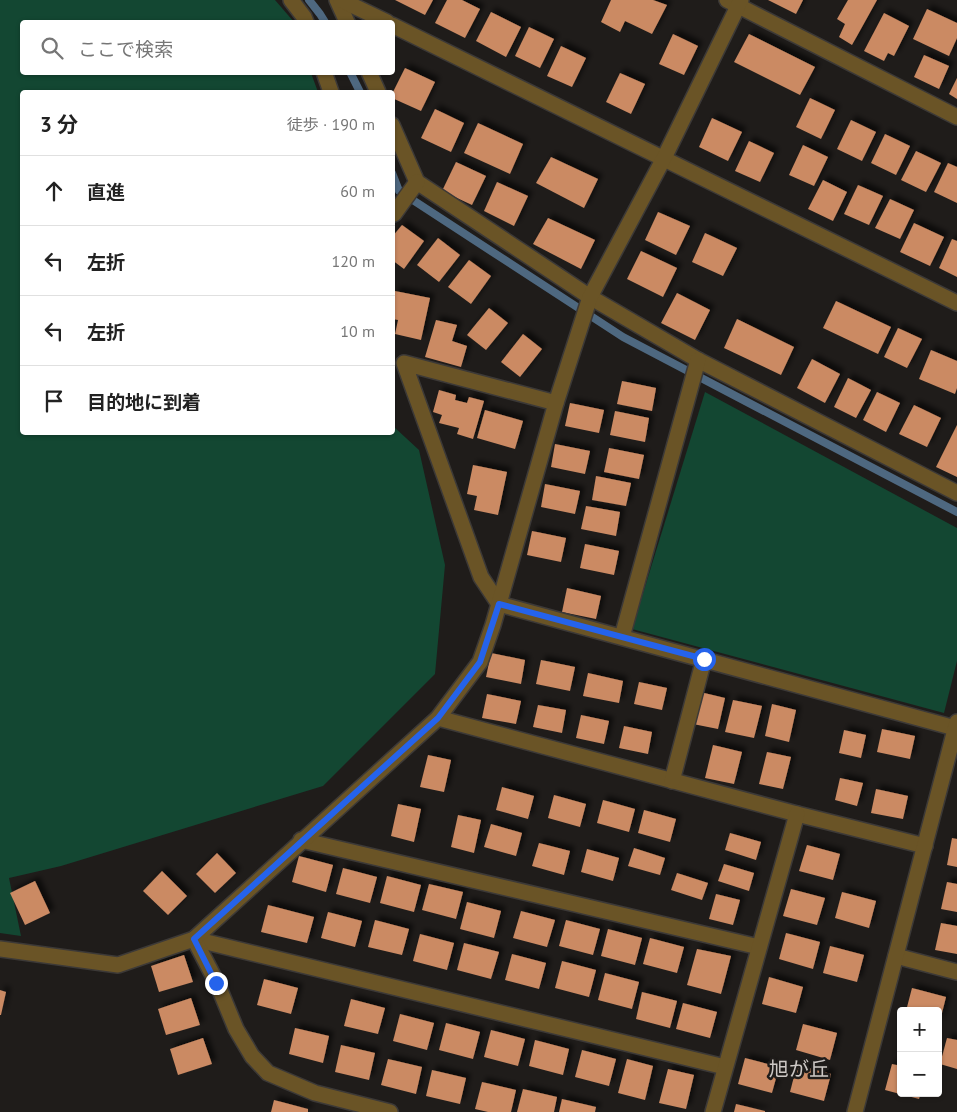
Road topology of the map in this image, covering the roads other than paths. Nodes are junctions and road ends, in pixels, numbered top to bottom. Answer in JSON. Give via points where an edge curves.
{"nodes":[{"id":1,"x":290,"y":0,"type":"edge"},
{"id":2,"x":339,"y":0,"type":"edge"},
{"id":3,"x":736,"y":2,"type":"edge"},
{"id":4,"x":305,"y":20,"type":"edge"},
{"id":5,"x":346,"y":20,"type":"edge"},
{"id":6,"x":383,"y":20,"type":"edge"},
{"id":7,"x":395,"y":26,"type":"edge"},
{"id":8,"x":325,"y":75,"type":"edge"},
{"id":9,"x":370,"y":75,"type":"edge"},
{"id":10,"x":330,"y":90,"type":"edge"},
{"id":11,"x":377,"y":90,"type":"edge"},
{"id":12,"x":957,"y":117,"type":"edge"},
{"id":13,"x":395,"y":134,"type":"edge"},
{"id":14,"x":664,"y":158,"type":"junction"},
{"id":15,"x":417,"y":182,"type":"junction"},
{"id":16,"x":395,"y":213,"type":"edge"},
{"id":17,"x":590,"y":297,"type":"junction"},
{"id":18,"x":957,"y":303,"type":"edge"},
{"id":19,"x":698,"y":360,"type":"junction"},
{"id":20,"x":556,"y":403,"type":"junction"},
{"id":21,"x":957,"y":493,"type":"edge"},
{"id":22,"x":499,"y":604,"type":"junction"},
{"id":23,"x":622,"y":637,"type":"junction"},
{"id":24,"x":704,"y":659,"type":"junction"},
{"id":25,"x":438,"y":718,"type":"junction"},
{"id":26,"x":956,"y":725,"type":"edge"},
{"id":27,"x":672,"y":781,"type":"junction"},
{"id":28,"x":798,"y":814,"type":"junction"},
{"id":29,"x":301,"y":840,"type":"junction"},
{"id":30,"x":924,"y":846,"type":"junction"},
{"id":31,"x":194,"y":939,"type":"junction"},
{"id":32,"x":759,"y":946,"type":"junction"},
{"id":33,"x":0,"y":949,"type":"edge"},
{"id":34,"x":896,"y":956,"type":"junction"},
{"id":35,"x":957,"y":972,"type":"edge"},
{"id":36,"x":725,"y":1067,"type":"junction"},
{"id":37,"x":390,"y":1112,"type":"edge"},
{"id":38,"x":713,"y":1112,"type":"edge"},
{"id":39,"x":855,"y":1112,"type":"edge"}],
"edges":[{"from":1,"to":4,"type":"street"},
{"from":2,"to":5,"type":"street"},
{"from":2,"to":6,"type":"street"},
{"from":3,"to":12,"type":"street"},
{"from":3,"to":14,"type":"street"},
{"from":7,"to":14,"type":"street"},
{"from":8,"to":10,"type":"street"},
{"from":9,"to":11,"type":"street"},
{"from":13,"to":15,"type":"street"},
{"from":14,"to":17,"type":"street"},
{"from":14,"to":18,"type":"street"},
{"from":15,"to":16,"type":"street"},
{"from":15,"to":17,"type":"street"},
{"from":17,"to":19,"type":"street"},
{"from":17,"to":20,"type":"street"},
{"from":19,"to":21,"type":"street"},
{"from":19,"to":23,"type":"street"},
{"from":20,"to":22,"type":"street"},
{"from":20,"to":22,"type":"street","via":[[404,363],[481,577]]},
{"from":22,"to":23,"type":"street"},
{"from":22,"to":25,"type":"street","via":[[480,662]]},
{"from":23,"to":24,"type":"street"},
{"from":24,"to":26,"type":"street"},
{"from":24,"to":27,"type":"street"},
{"from":25,"to":27,"type":"street"},
{"from":25,"to":29,"type":"street"},
{"from":26,"to":30,"type":"street"},
{"from":27,"to":28,"type":"street"},
{"from":28,"to":30,"type":"street"},
{"from":28,"to":32,"type":"street"},
{"from":29,"to":31,"type":"street"},
{"from":29,"to":32,"type":"street"},
{"from":30,"to":34,"type":"street"},
{"from":31,"to":33,"type":"street","via":[[118,965]]},
{"from":31,"to":36,"type":"street"},
{"from":31,"to":37,"type":"street","via":[[236,1029],[252,1056],[268,1073],[315,1094]]},
{"from":32,"to":36,"type":"street"},
{"from":34,"to":35,"type":"street"},
{"from":34,"to":39,"type":"street"},
{"from":36,"to":38,"type":"street"}]}
